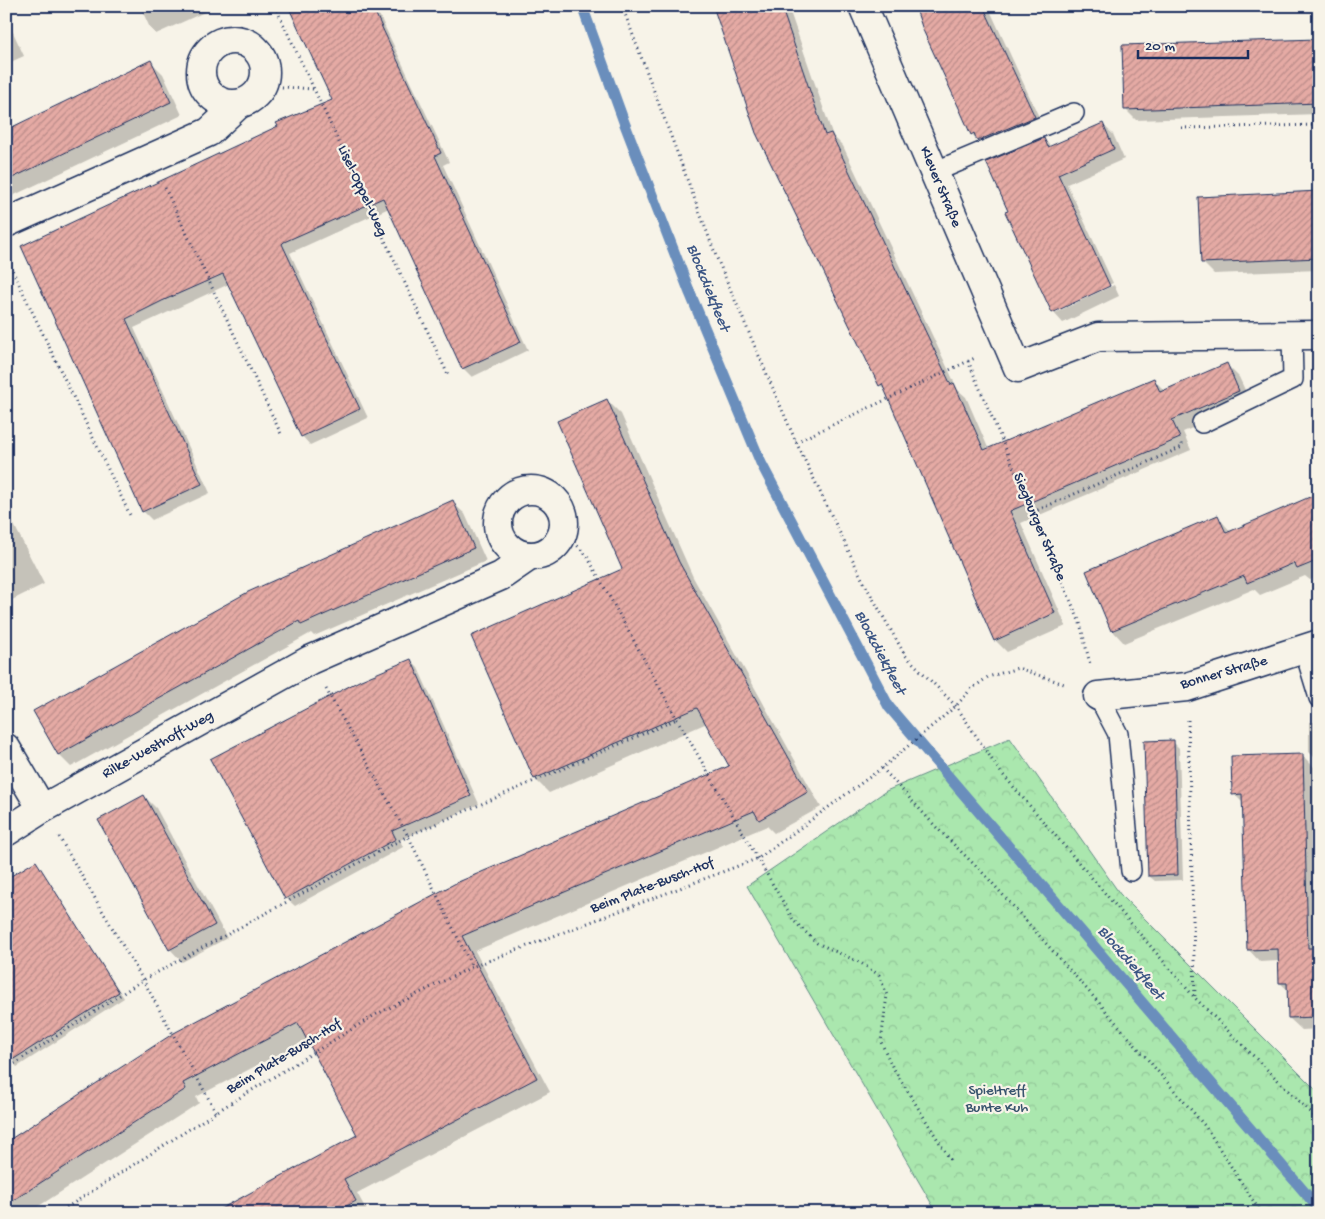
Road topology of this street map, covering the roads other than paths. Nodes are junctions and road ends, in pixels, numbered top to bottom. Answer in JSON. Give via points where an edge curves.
{"nodes":[{"id":1,"x":864,"y":6,"type":"edge"},
{"id":2,"x":239,"y":104,"type":"junction"},
{"id":3,"x":1074,"y":113,"type":"dead end"},
{"id":4,"x":934,"y":172,"type":"junction"},
{"id":5,"x":6,"y":223,"type":"edge"},
{"id":6,"x":1292,"y":335,"type":"junction"},
{"id":7,"x":1319,"y":335,"type":"edge"},
{"id":8,"x":1202,"y":422,"type":"road end"},
{"id":9,"x":530,"y":556,"type":"junction"},
{"id":10,"x":1311,"y":646,"type":"edge"},
{"id":11,"x":1098,"y":696,"type":"joint"},
{"id":12,"x":1319,"y":698,"type":"edge"},
{"id":13,"x":6,"y":748,"type":"edge"},
{"id":14,"x":42,"y":809,"type":"junction"},
{"id":15,"x":6,"y":832,"type":"edge"},
{"id":16,"x":1131,"y":871,"type":"dead end"}],
"edges":[{"from":1,"to":4,"type":"street","name":"Klever Straße"},
{"from":2,"to":2,"type":"street","via":[[218,101],[203,85],[202,65],[206,55],[222,41],[233,40],[253,47],[265,64],[262,86],[249,100]]},
{"from":2,"to":5,"type":"street","via":[[210,132]]},
{"from":3,"to":4,"type":"lane"},
{"from":4,"to":6,"type":"street","name":"Klever Straße","via":[[1018,368],[1098,337]]},
{"from":6,"to":7,"type":"street"},
{"from":6,"to":8,"type":"lane","via":[[1293,379]]},
{"from":9,"to":9,"type":"street","name":"Rilke-Westhoff-Weg","via":[[508,547],[498,527],[500,511],[512,496],[522,490],[534,489],[550,495],[565,519],[564,531],[551,550]]},
{"from":9,"to":14,"type":"street","name":"Rilke-Westhoff-Weg","via":[[501,576],[310,660]]},
{"from":10,"to":11,"type":"street","name":"Bonner Straße","via":[[1187,687]]},
{"from":10,"to":12,"type":"lane"},
{"from":11,"to":16,"type":"lane","via":[[1118,734]]},
{"from":13,"to":14,"type":"street"},
{"from":14,"to":15,"type":"street","name":"Rilke-Westhoff-Weg"}]}
